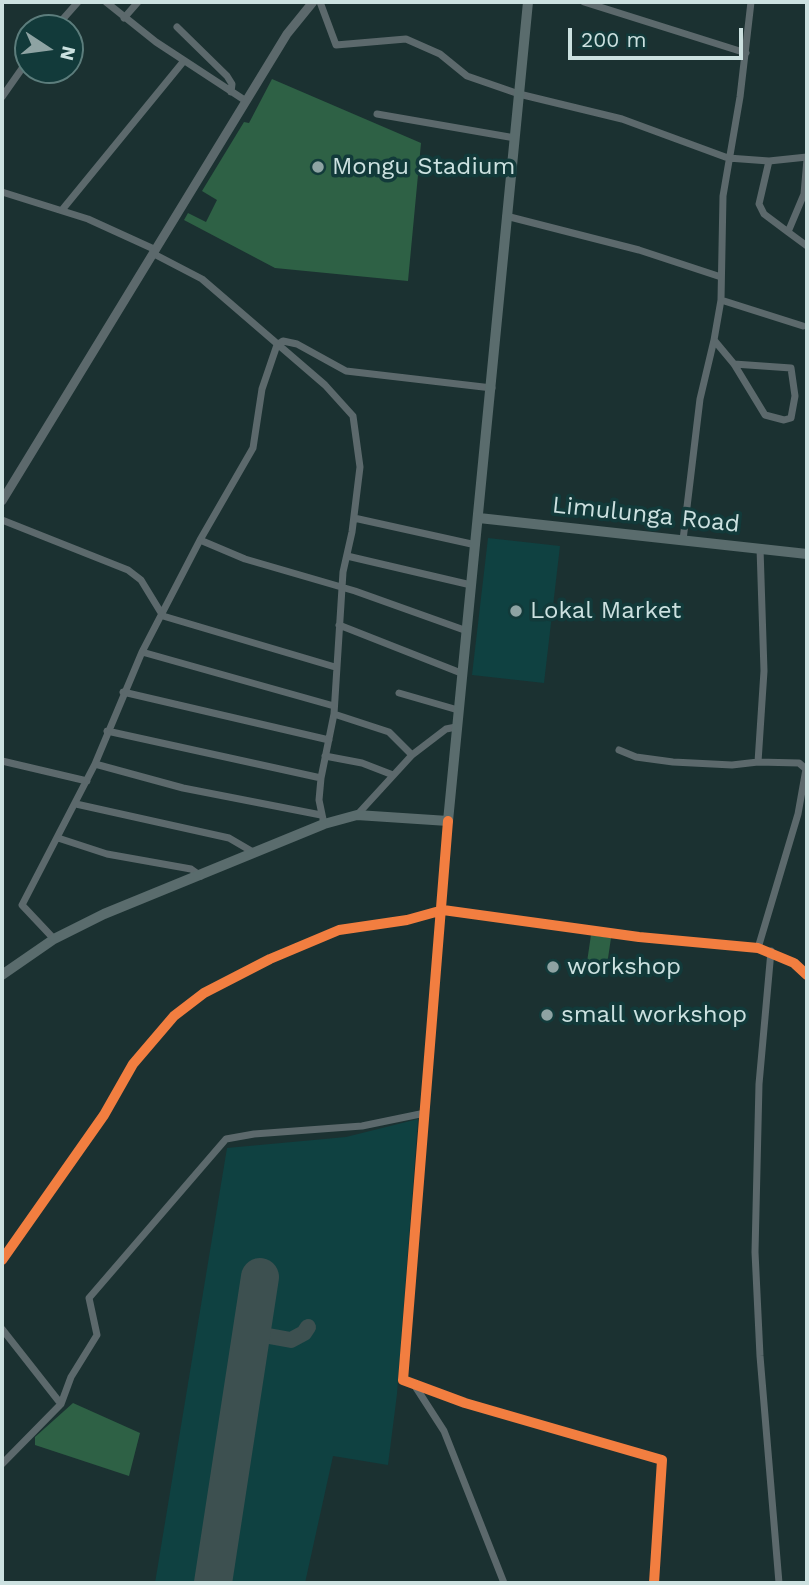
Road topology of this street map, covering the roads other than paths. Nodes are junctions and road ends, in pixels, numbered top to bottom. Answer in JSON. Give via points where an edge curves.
{"nodes":[{"id":1,"x":106,"y":2,"type":"edge"},
{"id":2,"x":138,"y":2,"type":"edge"},
{"id":3,"x":313,"y":2,"type":"edge"},
{"id":4,"x":320,"y":2,"type":"edge"},
{"id":5,"x":528,"y":2,"type":"edge"},
{"id":6,"x":584,"y":2,"type":"edge"},
{"id":7,"x":751,"y":2,"type":"edge"},
{"id":8,"x":124,"y":18,"type":"junction"},
{"id":9,"x":177,"y":27,"type":"dead end"},
{"id":10,"x":746,"y":53,"type":"junction"},
{"id":11,"x":184,"y":62,"type":"junction"},
{"id":12,"x":14,"y":80,"type":"edge"},
{"id":13,"x":231,"y":92,"type":"junction"},
{"id":14,"x":519,"y":94,"type":"junction"},
{"id":15,"x":2,"y":97,"type":"edge"},
{"id":16,"x":246,"y":101,"type":"junction"},
{"id":17,"x":377,"y":114,"type":"dead end"},
{"id":18,"x":515,"y":138,"type":"junction"},
{"id":19,"x":728,"y":158,"type":"junction"},
{"id":20,"x":807,"y":158,"type":"edge"},
{"id":21,"x":769,"y":161,"type":"junction"},
{"id":22,"x":2,"y":192,"type":"edge"},
{"id":23,"x":806,"y":194,"type":"edge"},
{"id":24,"x":62,"y":211,"type":"junction"},
{"id":25,"x":506,"y":216,"type":"junction"},
{"id":26,"x":788,"y":233,"type":"junction"},
{"id":27,"x":807,"y":246,"type":"edge"},
{"id":28,"x":155,"y":252,"type":"junction"},
{"id":29,"x":721,"y":277,"type":"junction"},
{"id":30,"x":721,"y":300,"type":"junction"},
{"id":31,"x":803,"y":326,"type":"dead end"},
{"id":32,"x":714,"y":340,"type":"junction"},
{"id":33,"x":277,"y":345,"type":"junction"},
{"id":34,"x":734,"y":364,"type":"junction"},
{"id":35,"x":492,"y":388,"type":"junction"},
{"id":36,"x":2,"y":501,"type":"edge"},
{"id":37,"x":354,"y":518,"type":"junction"},
{"id":38,"x":480,"y":518,"type":"junction"},
{"id":39,"x":2,"y":520,"type":"edge"},
{"id":40,"x":200,"y":540,"type":"junction"},
{"id":41,"x":683,"y":540,"type":"junction"},
{"id":42,"x":476,"y":545,"type":"junction"},
{"id":43,"x":760,"y":548,"type":"junction"},
{"id":44,"x":807,"y":554,"type":"edge"},
{"id":45,"x":347,"y":556,"type":"junction"},
{"id":46,"x":471,"y":585,"type":"junction"},
{"id":47,"x":341,"y":587,"type":"junction"},
{"id":48,"x":163,"y":616,"type":"junction"},
{"id":49,"x":339,"y":625,"type":"junction"},
{"id":50,"x":467,"y":631,"type":"junction"},
{"id":51,"x":142,"y":652,"type":"junction"},
{"id":52,"x":335,"y":667,"type":"junction"},
{"id":53,"x":461,"y":673,"type":"junction"},
{"id":54,"x":123,"y":692,"type":"junction"},
{"id":55,"x":399,"y":692,"type":"dead end"},
{"id":56,"x":334,"y":710,"type":"junction"},
{"id":57,"x":458,"y":710,"type":"junction"},
{"id":58,"x":456,"y":727,"type":"junction"},
{"id":59,"x":107,"y":732,"type":"junction"},
{"id":60,"x":329,"y":740,"type":"junction"},
{"id":61,"x":619,"y":750,"type":"dead end"},
{"id":62,"x":412,"y":755,"type":"junction"},
{"id":63,"x":325,"y":756,"type":"junction"},
{"id":64,"x":2,"y":761,"type":"edge"},
{"id":65,"x":758,"y":762,"type":"junction"},
{"id":66,"x":95,"y":764,"type":"junction"},
{"id":67,"x":393,"y":775,"type":"junction"},
{"id":68,"x":321,"y":778,"type":"junction"},
{"id":69,"x":87,"y":781,"type":"junction"},
{"id":70,"x":75,"y":804,"type":"junction"},
{"id":71,"x":356,"y":815,"type":"junction"},
{"id":72,"x":322,"y":819,"type":"junction"},
{"id":73,"x":448,"y":821,"type":"junction"},
{"id":74,"x":58,"y":838,"type":"junction"},
{"id":75,"x":253,"y":852,"type":"junction"},
{"id":76,"x":201,"y":876,"type":"junction"},
{"id":77,"x":443,"y":910,"type":"junction"},
{"id":78,"x":54,"y":939,"type":"junction"},
{"id":79,"x":758,"y":948,"type":"junction"},
{"id":80,"x":771,"y":951,"type":"junction"},
{"id":81,"x":2,"y":975,"type":"edge"},
{"id":82,"x":807,"y":975,"type":"edge"},
{"id":83,"x":425,"y":1113,"type":"junction"},
{"id":84,"x":2,"y":1260,"type":"edge"},
{"id":85,"x":2,"y":1329,"type":"edge"},
{"id":86,"x":415,"y":1385,"type":"junction"},
{"id":87,"x":61,"y":1404,"type":"junction"},
{"id":88,"x":2,"y":1464,"type":"edge"},
{"id":89,"x":504,"y":1583,"type":"edge"},
{"id":90,"x":654,"y":1583,"type":"edge"},
{"id":91,"x":779,"y":1583,"type":"edge"}],
"edges":[{"from":1,"to":8,"type":"street"},
{"from":2,"to":8,"type":"street"},
{"from":3,"to":16,"type":"street","via":[[287,34]]},
{"from":4,"to":14,"type":"street","via":[[336,46],[406,39],[440,54],[459,72]]},
{"from":5,"to":14,"type":"main road"},
{"from":6,"to":10,"type":"street"},
{"from":7,"to":10,"type":"street"},
{"from":8,"to":11,"type":"street"},
{"from":9,"to":13,"type":"street","via":[[227,76]]},
{"from":10,"to":19,"type":"street"},
{"from":11,"to":13,"type":"street"},
{"from":11,"to":24,"type":"street"},
{"from":12,"to":15,"type":"street"},
{"from":13,"to":16,"type":"street"},
{"from":14,"to":18,"type":"main road"},
{"from":14,"to":19,"type":"street","via":[[622,119]]},
{"from":16,"to":28,"type":"street"},
{"from":17,"to":18,"type":"street"},
{"from":18,"to":25,"type":"main road"},
{"from":19,"to":21,"type":"street"},
{"from":19,"to":29,"type":"street","via":[[720,228]]},
{"from":20,"to":21,"type":"street"},
{"from":20,"to":23,"type":"street"},
{"from":21,"to":26,"type":"street","via":[[759,204],[764,214]]},
{"from":22,"to":24,"type":"street"},
{"from":23,"to":26,"type":"street"},
{"from":24,"to":28,"type":"street","via":[[120,232]]},
{"from":25,"to":29,"type":"street","via":[[639,250]]},
{"from":25,"to":35,"type":"main road"},
{"from":26,"to":27,"type":"street"},
{"from":28,"to":33,"type":"street","via":[[202,279]]},
{"from":28,"to":36,"type":"street"},
{"from":29,"to":30,"type":"street"},
{"from":30,"to":31,"type":"street"},
{"from":30,"to":32,"type":"street"},
{"from":32,"to":34,"type":"street"},
{"from":32,"to":41,"type":"street","via":[[700,399]]},
{"from":33,"to":35,"type":"street","via":[[283,341],[297,344],[346,371]]},
{"from":33,"to":37,"type":"street","via":[[354,416],[360,451]]},
{"from":33,"to":40,"type":"street","via":[[262,389],[253,448]]},
{"from":34,"to":34,"type":"street","via":[[765,415],[791,418],[795,396],[791,368]]},
{"from":35,"to":38,"type":"main road"},
{"from":37,"to":42,"type":"street"},
{"from":37,"to":45,"type":"street"},
{"from":38,"to":41,"type":"main road","name":"Limulunga Road"},
{"from":38,"to":42,"type":"main road"},
{"from":39,"to":48,"type":"street","via":[[128,570],[141,580]]},
{"from":40,"to":47,"type":"street","via":[[244,559]]},
{"from":40,"to":48,"type":"street"},
{"from":41,"to":43,"type":"main road","name":"Limulunga Road"},
{"from":42,"to":46,"type":"main road"},
{"from":43,"to":44,"type":"main road","name":"Limulunga Road"},
{"from":43,"to":65,"type":"street","via":[[764,671]]},
{"from":45,"to":46,"type":"street"},
{"from":45,"to":47,"type":"street"},
{"from":46,"to":50,"type":"main road"},
{"from":47,"to":49,"type":"street"},
{"from":47,"to":50,"type":"street"},
{"from":48,"to":51,"type":"street"},
{"from":48,"to":52,"type":"street"},
{"from":49,"to":52,"type":"street"},
{"from":49,"to":53,"type":"street"},
{"from":50,"to":53,"type":"main road"},
{"from":51,"to":54,"type":"street"},
{"from":51,"to":56,"type":"street"},
{"from":52,"to":56,"type":"street"},
{"from":53,"to":57,"type":"main road"},
{"from":54,"to":59,"type":"street"},
{"from":54,"to":60,"type":"street"},
{"from":55,"to":57,"type":"street"},
{"from":56,"to":60,"type":"street"},
{"from":56,"to":62,"type":"street","via":[[389,732]]},
{"from":57,"to":58,"type":"main road"},
{"from":58,"to":62,"type":"street","via":[[446,729]]},
{"from":58,"to":73,"type":"main road"},
{"from":59,"to":66,"type":"street"},
{"from":59,"to":68,"type":"street"},
{"from":60,"to":63,"type":"street"},
{"from":61,"to":65,"type":"street","via":[[673,762]]},
{"from":62,"to":67,"type":"street"},
{"from":63,"to":67,"type":"street"},
{"from":63,"to":68,"type":"street"},
{"from":64,"to":69,"type":"street"},
{"from":65,"to":79,"type":"street","via":[[799,763],[806,769],[798,814]]},
{"from":66,"to":69,"type":"street"},
{"from":66,"to":72,"type":"street"},
{"from":67,"to":71,"type":"street"},
{"from":68,"to":72,"type":"street"},
{"from":69,"to":70,"type":"street"},
{"from":70,"to":74,"type":"street"},
{"from":70,"to":75,"type":"street","via":[[229,838]]},
{"from":71,"to":72,"type":"main road"},
{"from":71,"to":73,"type":"main road"},
{"from":72,"to":75,"type":"main road"},
{"from":73,"to":77,"type":"street"},
{"from":74,"to":76,"type":"street","via":[[107,855],[191,869]]},
{"from":74,"to":78,"type":"street","via":[[22,905]]},
{"from":75,"to":76,"type":"main road"},
{"from":76,"to":78,"type":"main road"},
{"from":77,"to":79,"type":"street"},
{"from":77,"to":83,"type":"street"},
{"from":77,"to":84,"type":"street","via":[[339,930],[270,959],[198,997],[174,1016],[133,1064],[104,1115]]},
{"from":78,"to":81,"type":"main road"},
{"from":79,"to":80,"type":"street"},
{"from":80,"to":82,"type":"street"},
{"from":80,"to":91,"type":"street","via":[[758,1096],[755,1252]]},
{"from":83,"to":86,"type":"street","via":[[403,1380]]},
{"from":83,"to":87,"type":"street","via":[[383,1124],[226,1139],[89,1298],[97,1335],[71,1377]]},
{"from":85,"to":87,"type":"street"},
{"from":86,"to":89,"type":"street","via":[[444,1431]]},
{"from":86,"to":90,"type":"street","via":[[662,1461]]},
{"from":87,"to":88,"type":"street"}]}
